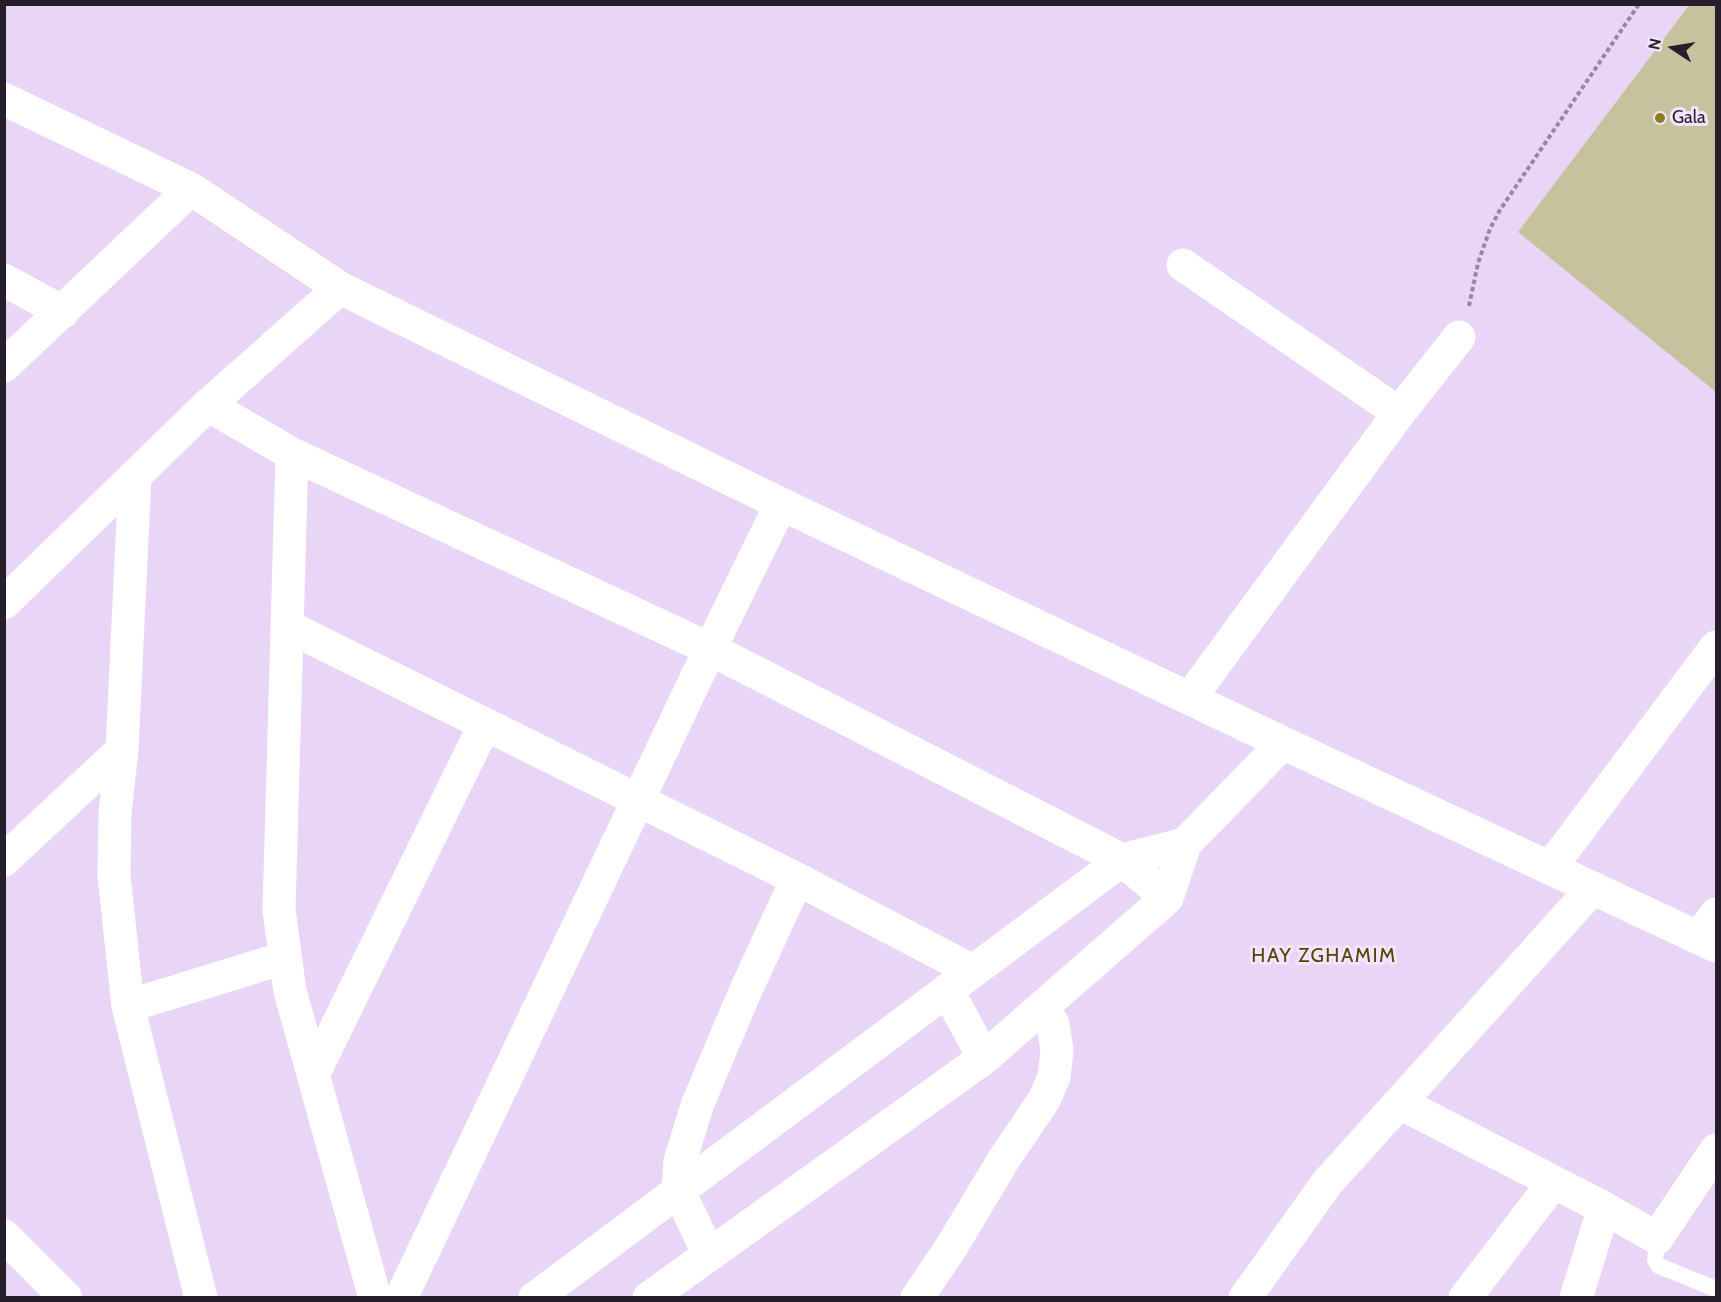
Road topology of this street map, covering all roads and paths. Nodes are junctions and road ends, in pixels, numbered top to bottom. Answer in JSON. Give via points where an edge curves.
{"nodes":[{"id":1,"x":1640,"y":4,"type":"edge"},
{"id":2,"x":4,"y":99,"type":"edge"},
{"id":3,"x":191,"y":189,"type":"junction"},
{"id":4,"x":1184,"y":265,"type":"dead end"},
{"id":5,"x":4,"y":280,"type":"edge"},
{"id":6,"x":340,"y":288,"type":"junction"},
{"id":7,"x":63,"y":312,"type":"junction"},
{"id":8,"x":1459,"y":336,"type":"joint"},
{"id":9,"x":4,"y":366,"type":"edge"},
{"id":10,"x":208,"y":405,"type":"junction"},
{"id":11,"x":1399,"y":413,"type":"junction"},
{"id":12,"x":292,"y":454,"type":"junction"},
{"id":13,"x":135,"y":476,"type":"junction"},
{"id":14,"x":782,"y":504,"type":"junction"},
{"id":15,"x":4,"y":603,"type":"edge"},
{"id":16,"x":287,"y":626,"type":"junction"},
{"id":17,"x":1716,"y":647,"type":"edge"},
{"id":18,"x":710,"y":649,"type":"junction"},
{"id":19,"x":1190,"y":698,"type":"junction"},
{"id":20,"x":485,"y":724,"type":"junction"},
{"id":21,"x":1283,"y":743,"type":"junction"},
{"id":22,"x":122,"y":750,"type":"junction"},
{"id":23,"x":638,"y":800,"type":"junction"},
{"id":24,"x":1185,"y":844,"type":"junction"},
{"id":25,"x":4,"y":860,"type":"edge"},
{"id":26,"x":1122,"y":860,"type":"junction"},
{"id":27,"x":1550,"y":868,"type":"junction"},
{"id":28,"x":797,"y":879,"type":"junction"},
{"id":29,"x":1593,"y":888,"type":"junction"},
{"id":30,"x":1167,"y":898,"type":"junction"},
{"id":31,"x":1710,"y":932,"type":"edge"},
{"id":32,"x":284,"y":958,"type":"junction"},
{"id":33,"x":973,"y":971,"type":"junction"},
{"id":34,"x":947,"y":990,"type":"junction"},
{"id":35,"x":128,"y":1006,"type":"junction"},
{"id":36,"x":1041,"y":1008,"type":"junction"},
{"id":37,"x":984,"y":1058,"type":"junction"},
{"id":38,"x":313,"y":1075,"type":"junction"},
{"id":39,"x":1400,"y":1102,"type":"junction"},
{"id":40,"x":1716,"y":1150,"type":"edge"},
{"id":41,"x":1554,"y":1183,"type":"junction"},
{"id":42,"x":678,"y":1189,"type":"junction"},
{"id":43,"x":1604,"y":1208,"type":"junction"},
{"id":44,"x":4,"y":1236,"type":"edge"},
{"id":45,"x":1657,"y":1238,"type":"junction"},
{"id":46,"x":709,"y":1254,"type":"junction"},
{"id":47,"x":1716,"y":1289,"type":"edge"},
{"id":48,"x":66,"y":1298,"type":"edge"},
{"id":49,"x":201,"y":1298,"type":"edge"},
{"id":50,"x":375,"y":1298,"type":"edge"},
{"id":51,"x":401,"y":1298,"type":"edge"},
{"id":52,"x":535,"y":1298,"type":"edge"},
{"id":53,"x":649,"y":1298,"type":"edge"},
{"id":54,"x":917,"y":1298,"type":"edge"},
{"id":55,"x":1245,"y":1298,"type":"edge"},
{"id":56,"x":1465,"y":1298,"type":"edge"},
{"id":57,"x":1576,"y":1298,"type":"edge"}],
"edges":[{"from":1,"to":8,"type":"path","via":[[1500,210],[1478,263]]},
{"from":2,"to":3,"type":"street"},
{"from":3,"to":6,"type":"street"},
{"from":3,"to":7,"type":"street"},
{"from":4,"to":11,"type":"street"},
{"from":5,"to":7,"type":"street"},
{"from":6,"to":10,"type":"street"},
{"from":6,"to":14,"type":"street"},
{"from":7,"to":9,"type":"street"},
{"from":8,"to":11,"type":"street"},
{"from":10,"to":12,"type":"street"},
{"from":10,"to":13,"type":"street"},
{"from":11,"to":19,"type":"street"},
{"from":12,"to":16,"type":"street"},
{"from":12,"to":18,"type":"street"},
{"from":13,"to":15,"type":"street"},
{"from":13,"to":22,"type":"street"},
{"from":14,"to":18,"type":"street"},
{"from":14,"to":19,"type":"street"},
{"from":16,"to":20,"type":"street"},
{"from":16,"to":32,"type":"street","via":[[279,910]]},
{"from":17,"to":27,"type":"street"},
{"from":18,"to":23,"type":"street"},
{"from":18,"to":26,"type":"street"},
{"from":19,"to":21,"type":"street"},
{"from":20,"to":23,"type":"street"},
{"from":20,"to":38,"type":"street"},
{"from":21,"to":24,"type":"street"},
{"from":21,"to":27,"type":"street"},
{"from":22,"to":25,"type":"street"},
{"from":22,"to":35,"type":"street","via":[[114,876]]},
{"from":23,"to":28,"type":"street"},
{"from":23,"to":51,"type":"street"},
{"from":24,"to":26,"type":"street"},
{"from":24,"to":30,"type":"street"},
{"from":26,"to":30,"type":"street"},
{"from":26,"to":33,"type":"street"},
{"from":27,"to":29,"type":"street"},
{"from":28,"to":33,"type":"street"},
{"from":28,"to":42,"type":"street","via":[[698,1103],[680,1161]]},
{"from":29,"to":31,"type":"street"},
{"from":29,"to":39,"type":"street"},
{"from":30,"to":36,"type":"street"},
{"from":32,"to":35,"type":"street"},
{"from":32,"to":38,"type":"street"},
{"from":33,"to":34,"type":"street"},
{"from":34,"to":37,"type":"street"},
{"from":34,"to":42,"type":"street"},
{"from":35,"to":49,"type":"street"},
{"from":36,"to":37,"type":"street"},
{"from":36,"to":54,"type":"street","via":[[1053,1024],[1057,1050],[1054,1077],[1044,1101]]},
{"from":37,"to":46,"type":"street"},
{"from":38,"to":50,"type":"street"},
{"from":39,"to":41,"type":"street"},
{"from":39,"to":55,"type":"street","via":[[1328,1183]]},
{"from":40,"to":45,"type":"street"},
{"from":41,"to":43,"type":"street"},
{"from":41,"to":56,"type":"street"},
{"from":42,"to":46,"type":"street"},
{"from":42,"to":52,"type":"street"},
{"from":43,"to":45,"type":"street"},
{"from":43,"to":57,"type":"street"},
{"from":44,"to":48,"type":"street"},
{"from":45,"to":47,"type":"lane","via":[[1655,1260],[1659,1266]]},
{"from":46,"to":53,"type":"street"}]}
